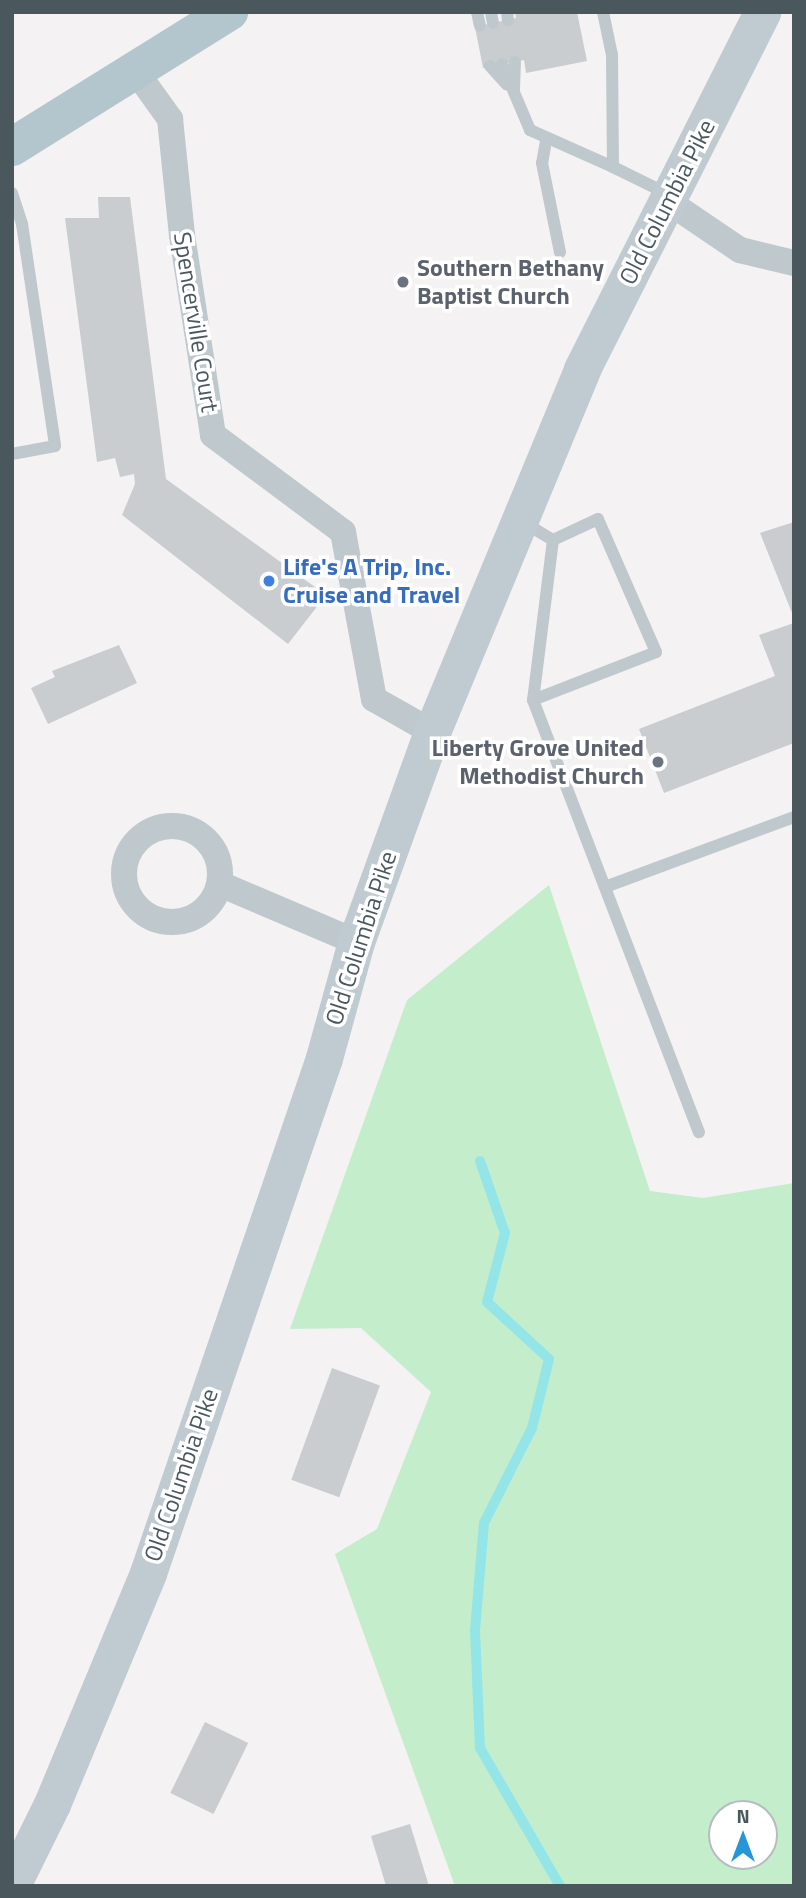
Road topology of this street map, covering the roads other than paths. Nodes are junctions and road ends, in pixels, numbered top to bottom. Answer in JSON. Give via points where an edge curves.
{"nodes":[{"id":1,"x":229,"y":12,"type":"edge"},
{"id":2,"x":477,"y":12,"type":"edge"},
{"id":3,"x":603,"y":12,"type":"edge"},
{"id":4,"x":762,"y":12,"type":"edge"},
{"id":5,"x":480,"y":26,"type":"dead end"},
{"id":6,"x":515,"y":62,"type":"dead end"},
{"id":7,"x":496,"y":65,"type":"dead end"},
{"id":8,"x":137,"y":73,"type":"junction"},
{"id":9,"x":514,"y":93,"type":"junction"},
{"id":10,"x":546,"y":141,"type":"junction"},
{"id":11,"x":12,"y":147,"type":"edge"},
{"id":12,"x":613,"y":167,"type":"junction"},
{"id":13,"x":12,"y":193,"type":"edge"},
{"id":14,"x":670,"y":199,"type":"junction"},
{"id":15,"x":560,"y":252,"type":"dead end"},
{"id":16,"x":794,"y":263,"type":"edge"},
{"id":17,"x":12,"y":454,"type":"edge"},
{"id":18,"x":520,"y":520,"type":"junction"},
{"id":19,"x":553,"y":540,"type":"junction"},
{"id":20,"x":533,"y":700,"type":"junction"},
{"id":21,"x":432,"y":732,"type":"junction"},
{"id":22,"x":794,"y":817,"type":"edge"},
{"id":23,"x":219,"y":884,"type":"dead end"},
{"id":24,"x":605,"y":887,"type":"junction"},
{"id":25,"x":356,"y":942,"type":"junction"},
{"id":26,"x":699,"y":1132,"type":"dead end"},
{"id":27,"x":12,"y":1885,"type":"edge"}],
"edges":[{"from":1,"to":8,"type":"main road"},
{"from":2,"to":5,"type":"lane"},
{"from":3,"to":12,"type":"lane","via":[[612,55]]},
{"from":4,"to":14,"type":"main road","name":"Old Columbia Pike"},
{"from":6,"to":9,"type":"lane"},
{"from":7,"to":9,"type":"lane"},
{"from":8,"to":11,"type":"main road"},
{"from":8,"to":21,"type":"street","name":"Spencerville Court","via":[[170,119],[182,235],[213,435],[343,532],[374,699]]},
{"from":9,"to":10,"type":"lane","via":[[530,130]]},
{"from":10,"to":12,"type":"lane"},
{"from":10,"to":15,"type":"lane","via":[[542,163]]},
{"from":12,"to":14,"type":"lane"},
{"from":13,"to":17,"type":"lane","via":[[22,224],[55,446]]},
{"from":14,"to":16,"type":"street","via":[[740,250]]},
{"from":14,"to":18,"type":"main road","name":"Old Columbia Pike","via":[[582,369]]},
{"from":18,"to":19,"type":"lane"},
{"from":18,"to":21,"type":"main road","name":"Old Columbia Pike"},
{"from":19,"to":20,"type":"lane"},
{"from":19,"to":20,"type":"lane","via":[[598,519],[656,652]]},
{"from":20,"to":24,"type":"lane"},
{"from":21,"to":25,"type":"main road","name":"Old Columbia Pike"},
{"from":22,"to":24,"type":"lane"},
{"from":23,"to":25,"type":"street"},
{"from":24,"to":26,"type":"lane"},
{"from":25,"to":27,"type":"main road","name":"Old Columbia Pike","via":[[324,1058],[148,1573],[52,1804]]}]}
